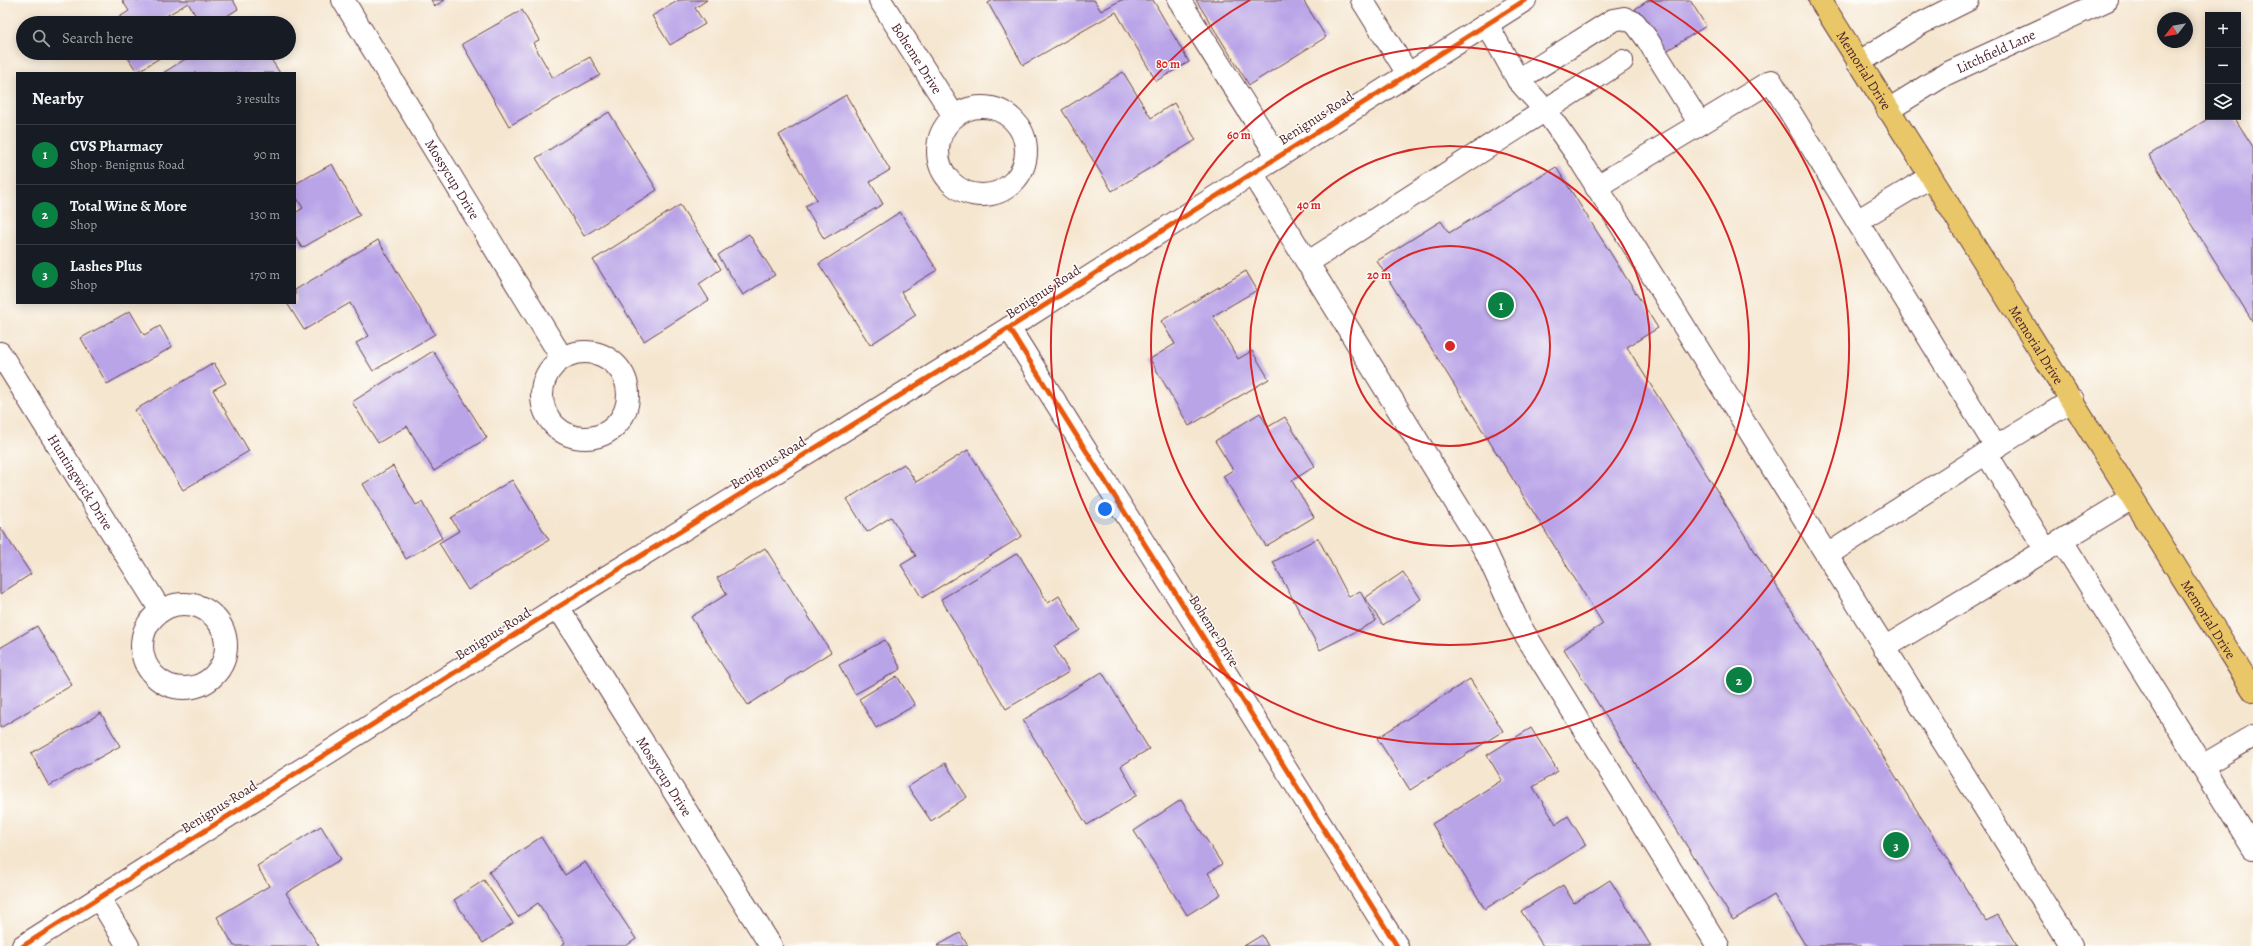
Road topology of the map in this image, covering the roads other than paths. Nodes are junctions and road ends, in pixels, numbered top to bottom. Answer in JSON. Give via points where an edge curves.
{"nodes":[{"id":1,"x":343,"y":0,"type":"edge"},
{"id":2,"x":880,"y":0,"type":"edge"},
{"id":3,"x":1179,"y":0,"type":"edge"},
{"id":4,"x":1362,"y":0,"type":"edge"},
{"id":5,"x":1525,"y":0,"type":"edge"},
{"id":6,"x":1820,"y":0,"type":"edge"},
{"id":7,"x":1968,"y":0,"type":"edge"},
{"id":8,"x":2108,"y":0,"type":"edge"},
{"id":9,"x":1487,"y":24,"type":"junction"},
{"id":10,"x":1622,"y":61,"type":"dead end"},
{"id":11,"x":1858,"y":63,"type":"junction"},
{"id":12,"x":1408,"y":74,"type":"junction"},
{"id":13,"x":1518,"y":80,"type":"junction"},
{"id":14,"x":1545,"y":110,"type":"junction"},
{"id":15,"x":1888,"y":110,"type":"junction"},
{"id":16,"x":954,"y":116,"type":"junction"},
{"id":17,"x":1700,"y":124,"type":"junction"},
{"id":18,"x":1278,"y":157,"type":"junction"},
{"id":19,"x":1252,"y":173,"type":"junction"},
{"id":20,"x":1930,"y":177,"type":"junction"},
{"id":21,"x":1596,"y":187,"type":"junction"},
{"id":22,"x":1857,"y":221,"type":"junction"},
{"id":23,"x":1307,"y":263,"type":"junction"},
{"id":24,"x":1010,"y":328,"type":"junction"},
{"id":25,"x":0,"y":353,"type":"edge"},
{"id":26,"x":562,"y":358,"type":"dead end"},
{"id":27,"x":2073,"y":400,"type":"junction"},
{"id":28,"x":1991,"y":450,"type":"junction"},
{"id":29,"x":2132,"y":498,"type":"junction"},
{"id":30,"x":2054,"y":546,"type":"junction"},
{"id":31,"x":1827,"y":555,"type":"junction"},
{"id":32,"x":558,"y":607,"type":"junction"},
{"id":33,"x":161,"y":611,"type":"dead end"},
{"id":34,"x":1884,"y":648,"type":"junction"},
{"id":35,"x":2253,"y":690,"type":"edge"},
{"id":36,"x":2253,"y":736,"type":"edge"},
{"id":37,"x":2202,"y":766,"type":"junction"},
{"id":38,"x":2253,"y":848,"type":"edge"},
{"id":39,"x":99,"y":898,"type":"junction"},
{"id":40,"x":23,"y":946,"type":"edge"},
{"id":41,"x":128,"y":946,"type":"edge"},
{"id":42,"x":771,"y":946,"type":"edge"},
{"id":43,"x":1397,"y":946,"type":"edge"},
{"id":44,"x":1718,"y":946,"type":"edge"},
{"id":45,"x":2071,"y":946,"type":"edge"}],
"edges":[{"from":1,"to":26,"type":"street","name":"Mossycup Drive"},
{"from":2,"to":16,"type":"street","name":"Boheme Drive"},
{"from":3,"to":18,"type":"street"},
{"from":4,"to":12,"type":"street"},
{"from":5,"to":9,"type":"street","name":"Benignus Road"},
{"from":6,"to":11,"type":"main road","name":"Memorial Drive"},
{"from":7,"to":11,"type":"street","via":[[1920,24]]},
{"from":8,"to":15,"type":"street","name":"Litchfield Lane","via":[[1946,74]]},
{"from":9,"to":12,"type":"street","name":"Benignus Road"},
{"from":9,"to":13,"type":"street"},
{"from":10,"to":14,"type":"street"},
{"from":11,"to":15,"type":"main road","name":"Memorial Drive"},
{"from":12,"to":18,"type":"street","name":"Benignus Road"},
{"from":13,"to":14,"type":"street"},
{"from":13,"to":17,"type":"street","via":[[1613,20],[1624,18],[1635,23],[1647,39]]},
{"from":14,"to":21,"type":"street"},
{"from":14,"to":23,"type":"street"},
{"from":15,"to":20,"type":"main road","name":"Memorial Drive"},
{"from":16,"to":16,"type":"street","via":[[939,142],[938,157],[943,172],[952,184],[965,192],[980,196],[995,194],[1008,187],[1018,177],[1026,151],[1024,137],[1017,124],[994,108],[967,109]]},
{"from":17,"to":21,"type":"street"},
{"from":17,"to":22,"type":"street","via":[[1771,82]]},
{"from":18,"to":19,"type":"street","name":"Benignus Road"},
{"from":19,"to":23,"type":"street"},
{"from":19,"to":24,"type":"street","name":"Benignus Road"},
{"from":20,"to":22,"type":"street"},
{"from":20,"to":27,"type":"main road","name":"Memorial Drive"},
{"from":21,"to":31,"type":"street"},
{"from":22,"to":28,"type":"street"},
{"from":23,"to":44,"type":"street","via":[[1485,550],[1520,626]]},
{"from":24,"to":32,"type":"street","name":"Benignus Road"},
{"from":24,"to":43,"type":"street","name":"Boheme Drive"},
{"from":25,"to":33,"type":"street","name":"Huntingwick Drive"},
{"from":27,"to":28,"type":"street"},
{"from":27,"to":29,"type":"main road","name":"Memorial Drive"},
{"from":28,"to":30,"type":"street"},
{"from":28,"to":31,"type":"street"},
{"from":29,"to":30,"type":"street"},
{"from":29,"to":35,"type":"main road","name":"Memorial Drive"},
{"from":30,"to":34,"type":"street"},
{"from":30,"to":37,"type":"street"},
{"from":31,"to":34,"type":"street"},
{"from":32,"to":39,"type":"street","name":"Benignus Road"},
{"from":32,"to":42,"type":"street","name":"Mossycup Drive"},
{"from":34,"to":45,"type":"street"},
{"from":36,"to":37,"type":"street"},
{"from":37,"to":38,"type":"street"},
{"from":39,"to":40,"type":"street","name":"Benignus Road"},
{"from":39,"to":41,"type":"street"}]}
